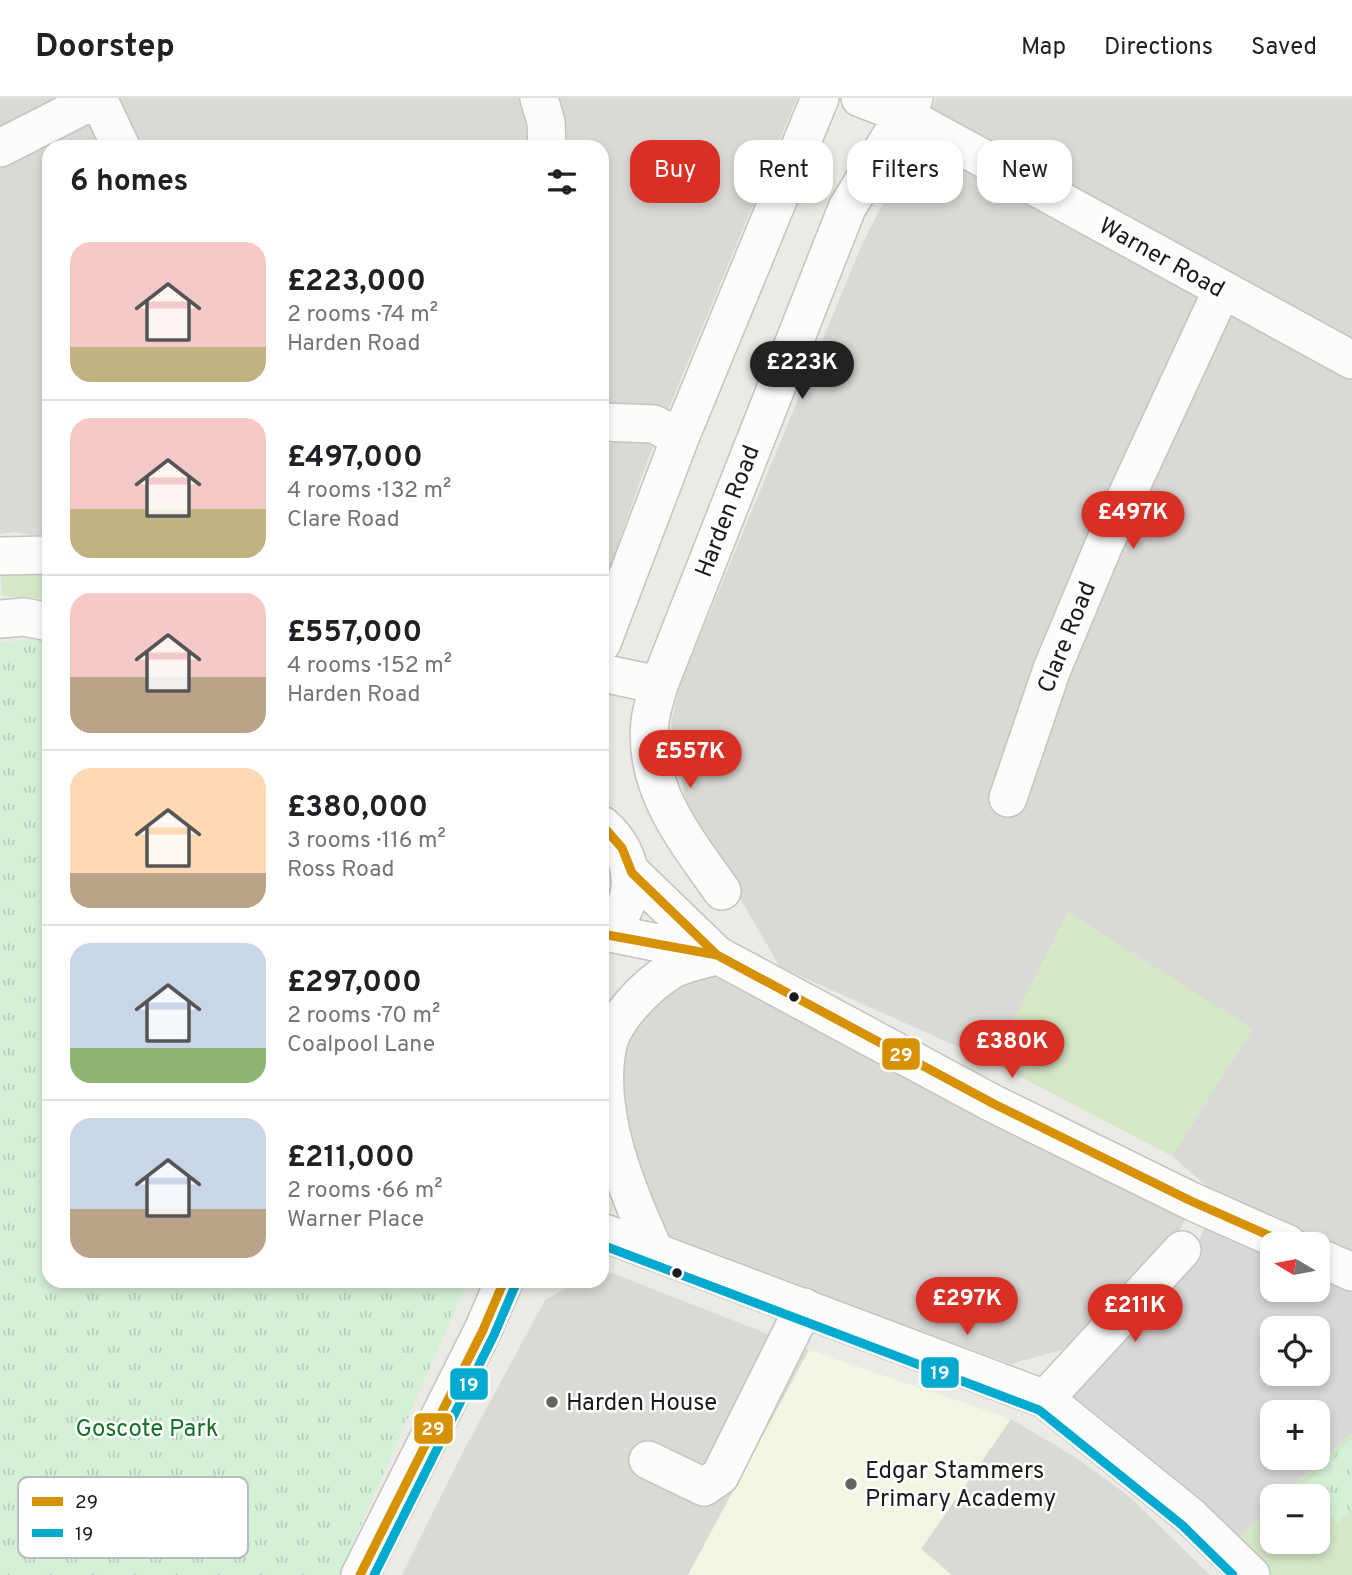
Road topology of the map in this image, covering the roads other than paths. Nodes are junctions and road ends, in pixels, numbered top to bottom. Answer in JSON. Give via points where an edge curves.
{"nodes":[{"id":1,"x":98,"y":98,"type":"edge"},
{"id":2,"x":540,"y":98,"type":"edge"},
{"id":3,"x":820,"y":98,"type":"edge"},
{"id":4,"x":860,"y":98,"type":"edge"},
{"id":5,"x":908,"y":106,"type":"edge"},
{"id":6,"x":118,"y":140,"type":"edge"},
{"id":7,"x":547,"y":140,"type":"edge"},
{"id":8,"x":0,"y":148,"type":"edge"},
{"id":9,"x":1222,"y":290,"type":"junction"},
{"id":10,"x":1352,"y":360,"type":"edge"},
{"id":11,"x":609,"y":422,"type":"edge"},
{"id":12,"x":680,"y":438,"type":"junction"},
{"id":13,"x":42,"y":555,"type":"edge"},
{"id":14,"x":0,"y":556,"type":"edge"},
{"id":15,"x":0,"y":619,"type":"edge"},
{"id":16,"x":42,"y":621,"type":"edge"},
{"id":17,"x":609,"y":625,"type":"edge"},
{"id":18,"x":609,"y":674,"type":"edge"},
{"id":19,"x":659,"y":685,"type":"junction"},
{"id":20,"x":1008,"y":798,"type":"dead end"},
{"id":21,"x":609,"y":833,"type":"edge"},
{"id":22,"x":632,"y":873,"type":"junction"},
{"id":23,"x":722,"y":891,"type":"dead end"},
{"id":24,"x":609,"y":928,"type":"edge"},
{"id":25,"x":609,"y":934,"type":"edge"},
{"id":26,"x":717,"y":956,"type":"junction"},
{"id":27,"x":609,"y":1044,"type":"edge"},
{"id":28,"x":609,"y":1111,"type":"edge"},
{"id":29,"x":1261,"y":1232,"type":"edge"},
{"id":30,"x":609,"y":1235,"type":"edge"},
{"id":31,"x":1182,"y":1250,"type":"dead end"},
{"id":32,"x":655,"y":1252,"type":"junction"},
{"id":33,"x":1330,"y":1262,"type":"edge"},
{"id":34,"x":1352,"y":1272,"type":"edge"},
{"id":35,"x":501,"y":1288,"type":"edge"},
{"id":36,"x":804,"y":1307,"type":"junction"},
{"id":37,"x":1045,"y":1399,"type":"junction"},
{"id":38,"x":648,"y":1460,"type":"dead end"},
{"id":39,"x":360,"y":1575,"type":"edge"},
{"id":40,"x":1251,"y":1575,"type":"edge"}],
"edges":[{"from":1,"to":6,"type":"street"},
{"from":1,"to":8,"type":"street"},
{"from":2,"to":7,"type":"street"},
{"from":3,"to":12,"type":"street"},
{"from":4,"to":5,"type":"street","name":"Warner Road"},
{"from":5,"to":9,"type":"street","name":"Warner Road"},
{"from":5,"to":19,"type":"street","name":"Harden Road","via":[[846,208]]},
{"from":9,"to":10,"type":"street","name":"Warner Road"},
{"from":9,"to":20,"type":"street","name":"Clare Road","via":[[1103,547],[1052,669]]},
{"from":11,"to":12,"type":"street","via":[[654,424]]},
{"from":12,"to":17,"type":"street"},
{"from":13,"to":14,"type":"street"},
{"from":15,"to":16,"type":"street"},
{"from":18,"to":19,"type":"street"},
{"from":19,"to":23,"type":"street","name":"Harden Road","via":[[650,722],[652,768],[668,814]]},
{"from":21,"to":22,"type":"street","via":[[622,848]]},
{"from":22,"to":24,"type":"street","via":[[618,918]]},
{"from":22,"to":26,"type":"street"},
{"from":25,"to":26,"type":"street"},
{"from":26,"to":27,"type":"street","via":[[671,970],[628,1006]]},
{"from":26,"to":29,"type":"street","via":[[994,1104]]},
{"from":28,"to":32,"type":"street","via":[[632,1202]]},
{"from":30,"to":32,"type":"street"},
{"from":31,"to":37,"type":"street"},
{"from":32,"to":36,"type":"street"},
{"from":33,"to":34,"type":"street"},
{"from":35,"to":39,"type":"street"},
{"from":36,"to":37,"type":"street"},
{"from":36,"to":38,"type":"street","via":[[720,1476],[704,1487]]},
{"from":37,"to":40,"type":"street","via":[[1190,1516]]}]}
